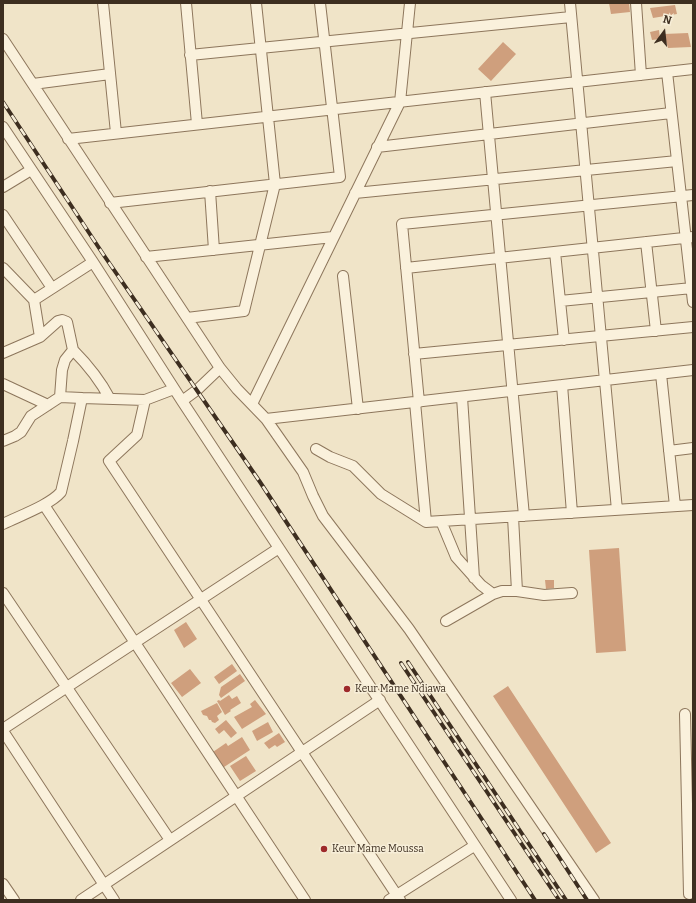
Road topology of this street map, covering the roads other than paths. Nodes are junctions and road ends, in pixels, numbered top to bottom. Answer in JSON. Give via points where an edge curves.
{"nodes":[{"id":1,"x":103,"y":3,"type":"edge"},
{"id":2,"x":186,"y":3,"type":"edge"},
{"id":3,"x":256,"y":3,"type":"edge"},
{"id":4,"x":320,"y":3,"type":"edge"},
{"id":5,"x":410,"y":3,"type":"edge"},
{"id":6,"x":570,"y":3,"type":"edge"},
{"id":7,"x":636,"y":3,"type":"edge"},
{"id":8,"x":571,"y":17,"type":"junction"},
{"id":9,"x":407,"y":34,"type":"junction"},
{"id":10,"x":3,"y":39,"type":"edge"},
{"id":11,"x":324,"y":42,"type":"junction"},
{"id":12,"x":261,"y":48,"type":"junction"},
{"id":13,"x":190,"y":55,"type":"junction"},
{"id":14,"x":693,"y":69,"type":"edge"},
{"id":15,"x":667,"y":72,"type":"junction"},
{"id":16,"x":110,"y":74,"type":"junction"},
{"id":17,"x":641,"y":75,"type":"junction"},
{"id":18,"x":577,"y":82,"type":"junction"},
{"id":19,"x":32,"y":84,"type":"junction"},
{"id":20,"x":485,"y":92,"type":"junction"},
{"id":21,"x":400,"y":102,"type":"junction"},
{"id":22,"x":332,"y":109,"type":"junction"},
{"id":23,"x":671,"y":113,"type":"junction"},
{"id":24,"x":268,"y":116,"type":"junction"},
{"id":25,"x":581,"y":123,"type":"junction"},
{"id":26,"x":197,"y":124,"type":"junction"},
{"id":27,"x":3,"y":127,"type":"edge"},
{"id":28,"x":116,"y":133,"type":"junction"},
{"id":29,"x":489,"y":134,"type":"junction"},
{"id":30,"x":68,"y":138,"type":"junction"},
{"id":31,"x":377,"y":147,"type":"junction"},
{"id":32,"x":677,"y":161,"type":"junction"},
{"id":33,"x":31,"y":170,"type":"junction"},
{"id":34,"x":585,"y":170,"type":"junction"},
{"id":35,"x":493,"y":179,"type":"junction"},
{"id":36,"x":275,"y":184,"type":"junction"},
{"id":37,"x":3,"y":187,"type":"edge"},
{"id":38,"x":210,"y":191,"type":"junction"},
{"id":39,"x":355,"y":193,"type":"junction"},
{"id":40,"x":693,"y":194,"type":"edge"},
{"id":41,"x":681,"y":196,"type":"junction"},
{"id":42,"x":110,"y":203,"type":"junction"},
{"id":43,"x":588,"y":205,"type":"junction"},
{"id":44,"x":496,"y":215,"type":"junction"},
{"id":45,"x":5,"y":220,"type":"edge"},
{"id":46,"x":333,"y":237,"type":"junction"},
{"id":47,"x":689,"y":238,"type":"edge"},
{"id":48,"x":646,"y":242,"type":"junction"},
{"id":49,"x":260,"y":246,"type":"junction"},
{"id":50,"x":593,"y":248,"type":"junction"},
{"id":51,"x":214,"y":250,"type":"junction"},
{"id":52,"x":555,"y":252,"type":"junction"},
{"id":53,"x":146,"y":257,"type":"junction"},
{"id":54,"x":500,"y":258,"type":"junction"},
{"id":55,"x":93,"y":262,"type":"junction"},
{"id":56,"x":3,"y":268,"type":"edge"},
{"id":57,"x":406,"y":268,"type":"junction"},
{"id":58,"x":343,"y":276,"type":"dead end"},
{"id":59,"x":52,"y":288,"type":"junction"},
{"id":60,"x":692,"y":288,"type":"junction"},
{"id":61,"x":652,"y":292,"type":"junction"},
{"id":62,"x":597,"y":298,"type":"junction"},
{"id":63,"x":34,"y":300,"type":"junction"},
{"id":64,"x":560,"y":301,"type":"junction"},
{"id":65,"x":693,"y":302,"type":"edge"},
{"id":66,"x":187,"y":318,"type":"junction"},
{"id":67,"x":693,"y":327,"type":"edge"},
{"id":68,"x":656,"y":331,"type":"junction"},
{"id":69,"x":601,"y":336,"type":"junction"},
{"id":70,"x":40,"y":337,"type":"junction"},
{"id":71,"x":564,"y":340,"type":"junction"},
{"id":72,"x":508,"y":345,"type":"junction"},
{"id":73,"x":73,"y":350,"type":"junction"},
{"id":74,"x":3,"y":353,"type":"edge"},
{"id":75,"x":414,"y":354,"type":"junction"},
{"id":76,"x":220,"y":368,"type":"junction"},
{"id":77,"x":693,"y":370,"type":"edge"},
{"id":78,"x":661,"y":374,"type":"junction"},
{"id":79,"x":605,"y":380,"type":"junction"},
{"id":80,"x":3,"y":384,"type":"edge"},
{"id":81,"x":562,"y":385,"type":"junction"},
{"id":82,"x":174,"y":389,"type":"junction"},
{"id":83,"x":513,"y":391,"type":"junction"},
{"id":84,"x":60,"y":397,"type":"junction"},
{"id":85,"x":462,"y":397,"type":"junction"},
{"id":86,"x":82,"y":398,"type":"junction"},
{"id":87,"x":110,"y":399,"type":"junction"},
{"id":88,"x":145,"y":400,"type":"junction"},
{"id":89,"x":182,"y":401,"type":"junction"},
{"id":90,"x":417,"y":402,"type":"junction"},
{"id":91,"x":252,"y":404,"type":"junction"},
{"id":92,"x":48,"y":405,"type":"junction"},
{"id":93,"x":358,"y":409,"type":"junction"},
{"id":94,"x":266,"y":419,"type":"junction"},
{"id":95,"x":3,"y":441,"type":"edge"},
{"id":96,"x":693,"y":448,"type":"edge"},
{"id":97,"x":316,"y":449,"type":"dead end"},
{"id":98,"x":669,"y":451,"type":"junction"},
{"id":99,"x":44,"y":505,"type":"junction"},
{"id":100,"x":693,"y":505,"type":"edge"},
{"id":101,"x":675,"y":506,"type":"junction"},
{"id":102,"x":617,"y":510,"type":"junction"},
{"id":103,"x":572,"y":513,"type":"junction"},
{"id":104,"x":524,"y":516,"type":"junction"},
{"id":105,"x":513,"y":517,"type":"junction"},
{"id":106,"x":470,"y":520,"type":"junction"},
{"id":107,"x":441,"y":521,"type":"junction"},
{"id":108,"x":426,"y":522,"type":"junction"},
{"id":109,"x":3,"y":524,"type":"edge"},
{"id":110,"x":279,"y":548,"type":"junction"},
{"id":111,"x":474,"y":578,"type":"junction"},
{"id":112,"x":517,"y":591,"type":"junction"},
{"id":113,"x":3,"y":593,"type":"edge"},
{"id":114,"x":493,"y":594,"type":"junction"},
{"id":115,"x":572,"y":594,"type":"dead end"},
{"id":116,"x":201,"y":600,"type":"junction"},
{"id":117,"x":446,"y":621,"type":"dead end"},
{"id":118,"x":135,"y":643,"type":"junction"},
{"id":119,"x":67,"y":687,"type":"junction"},
{"id":120,"x":380,"y":700,"type":"junction"},
{"id":121,"x":685,"y":714,"type":"dead end"},
{"id":122,"x":3,"y":730,"type":"edge"},
{"id":123,"x":302,"y":752,"type":"junction"},
{"id":124,"x":236,"y":796,"type":"junction"},
{"id":125,"x":690,"y":796,"type":"edge"},
{"id":126,"x":170,"y":840,"type":"junction"},
{"id":127,"x":474,"y":846,"type":"junction"},
{"id":128,"x":691,"y":859,"type":"edge"},
{"id":129,"x":3,"y":884,"type":"edge"},
{"id":130,"x":104,"y":885,"type":"junction"},
{"id":131,"x":689,"y":894,"type":"dead end"},
{"id":132,"x":395,"y":898,"type":"edge"},
{"id":133,"x":14,"y":900,"type":"edge"},
{"id":134,"x":81,"y":900,"type":"edge"},
{"id":135,"x":114,"y":900,"type":"edge"},
{"id":136,"x":305,"y":900,"type":"edge"},
{"id":137,"x":511,"y":900,"type":"edge"},
{"id":138,"x":594,"y":900,"type":"edge"}],
"edges":[{"from":1,"to":16,"type":"street"},
{"from":2,"to":13,"type":"street"},
{"from":3,"to":12,"type":"street"},
{"from":4,"to":11,"type":"street"},
{"from":5,"to":9,"type":"street"},
{"from":6,"to":8,"type":"street"},
{"from":7,"to":17,"type":"street"},
{"from":8,"to":9,"type":"street"},
{"from":8,"to":18,"type":"street"},
{"from":9,"to":11,"type":"street"},
{"from":9,"to":21,"type":"street"},
{"from":10,"to":19,"type":"street"},
{"from":11,"to":12,"type":"street"},
{"from":11,"to":22,"type":"street"},
{"from":12,"to":13,"type":"street"},
{"from":12,"to":24,"type":"street"},
{"from":13,"to":26,"type":"street"},
{"from":14,"to":15,"type":"street"},
{"from":15,"to":17,"type":"street"},
{"from":15,"to":23,"type":"street"},
{"from":16,"to":19,"type":"street"},
{"from":16,"to":28,"type":"street"},
{"from":17,"to":18,"type":"street"},
{"from":18,"to":20,"type":"street"},
{"from":18,"to":25,"type":"street"},
{"from":19,"to":30,"type":"street"},
{"from":20,"to":21,"type":"street"},
{"from":20,"to":29,"type":"street"},
{"from":21,"to":22,"type":"street"},
{"from":21,"to":31,"type":"street"},
{"from":22,"to":24,"type":"street"},
{"from":22,"to":36,"type":"street","via":[[340,177]]},
{"from":23,"to":25,"type":"street"},
{"from":23,"to":32,"type":"street"},
{"from":24,"to":26,"type":"street"},
{"from":24,"to":36,"type":"street"},
{"from":25,"to":29,"type":"street"},
{"from":25,"to":34,"type":"street"},
{"from":26,"to":28,"type":"street"},
{"from":27,"to":33,"type":"street"},
{"from":28,"to":30,"type":"street"},
{"from":29,"to":31,"type":"street"},
{"from":29,"to":35,"type":"street"},
{"from":30,"to":42,"type":"street"},
{"from":31,"to":39,"type":"street"},
{"from":32,"to":34,"type":"street"},
{"from":32,"to":41,"type":"street"},
{"from":33,"to":37,"type":"street"},
{"from":33,"to":55,"type":"street"},
{"from":34,"to":35,"type":"street"},
{"from":34,"to":43,"type":"street"},
{"from":35,"to":39,"type":"street"},
{"from":35,"to":44,"type":"street"},
{"from":36,"to":38,"type":"street"},
{"from":36,"to":49,"type":"street"},
{"from":38,"to":42,"type":"street"},
{"from":38,"to":51,"type":"street"},
{"from":39,"to":46,"type":"street"},
{"from":40,"to":41,"type":"street"},
{"from":41,"to":43,"type":"street"},
{"from":41,"to":47,"type":"street"},
{"from":42,"to":53,"type":"street"},
{"from":43,"to":44,"type":"street"},
{"from":43,"to":50,"type":"street"},
{"from":44,"to":54,"type":"street"},
{"from":44,"to":57,"type":"street","via":[[402,224]]},
{"from":45,"to":59,"type":"street"},
{"from":46,"to":49,"type":"street"},
{"from":46,"to":91,"type":"street"},
{"from":47,"to":48,"type":"street"},
{"from":47,"to":60,"type":"street"},
{"from":48,"to":50,"type":"street"},
{"from":48,"to":61,"type":"street"},
{"from":49,"to":51,"type":"street"},
{"from":49,"to":66,"type":"street","via":[[244,311]]},
{"from":50,"to":52,"type":"street"},
{"from":50,"to":62,"type":"street"},
{"from":51,"to":53,"type":"street"},
{"from":52,"to":54,"type":"street"},
{"from":52,"to":64,"type":"street"},
{"from":53,"to":66,"type":"street"},
{"from":54,"to":57,"type":"street"},
{"from":54,"to":72,"type":"street"},
{"from":55,"to":59,"type":"street"},
{"from":55,"to":82,"type":"street"},
{"from":56,"to":63,"type":"street"},
{"from":57,"to":75,"type":"street"},
{"from":58,"to":93,"type":"street"},
{"from":59,"to":63,"type":"street"},
{"from":60,"to":61,"type":"street"},
{"from":60,"to":65,"type":"street"},
{"from":61,"to":62,"type":"street"},
{"from":61,"to":68,"type":"street"},
{"from":62,"to":64,"type":"street"},
{"from":62,"to":69,"type":"street"},
{"from":63,"to":70,"type":"street"},
{"from":64,"to":71,"type":"street"},
{"from":66,"to":76,"type":"street"},
{"from":67,"to":68,"type":"street"},
{"from":68,"to":69,"type":"street"},
{"from":69,"to":71,"type":"street"},
{"from":69,"to":79,"type":"street"},
{"from":70,"to":73,"type":"street","via":[[62,320],[67,322]]},
{"from":70,"to":74,"type":"street"},
{"from":71,"to":72,"type":"street"},
{"from":72,"to":75,"type":"street"},
{"from":72,"to":83,"type":"street"},
{"from":73,"to":84,"type":"street","via":[[65,360],[62,370]]},
{"from":73,"to":87,"type":"street","via":[[93,372]]},
{"from":75,"to":90,"type":"street"},
{"from":76,"to":89,"type":"street"},
{"from":76,"to":91,"type":"street"},
{"from":77,"to":78,"type":"street"},
{"from":78,"to":79,"type":"street"},
{"from":78,"to":98,"type":"street"},
{"from":79,"to":81,"type":"street"},
{"from":79,"to":102,"type":"street"},
{"from":80,"to":92,"type":"street"},
{"from":81,"to":83,"type":"street"},
{"from":81,"to":103,"type":"street"},
{"from":82,"to":88,"type":"street"},
{"from":82,"to":89,"type":"street"},
{"from":83,"to":85,"type":"street"},
{"from":83,"to":104,"type":"street"},
{"from":84,"to":86,"type":"street"},
{"from":84,"to":92,"type":"street"},
{"from":85,"to":90,"type":"street"},
{"from":85,"to":106,"type":"street"},
{"from":86,"to":87,"type":"street"},
{"from":86,"to":99,"type":"street","via":[[61,492]]},
{"from":87,"to":88,"type":"street"},
{"from":88,"to":116,"type":"street","via":[[137,435],[109,461]]},
{"from":89,"to":110,"type":"street"},
{"from":90,"to":93,"type":"street"},
{"from":90,"to":108,"type":"street"},
{"from":91,"to":94,"type":"street"},
{"from":92,"to":95,"type":"street","via":[[31,416],[21,432]]},
{"from":93,"to":94,"type":"street"},
{"from":94,"to":138,"type":"street","via":[[303,472],[323,516],[409,629]]},
{"from":96,"to":98,"type":"street"},
{"from":97,"to":108,"type":"street","via":[[353,466],[381,494]]},
{"from":98,"to":101,"type":"street"},
{"from":99,"to":109,"type":"street"},
{"from":99,"to":118,"type":"street"},
{"from":100,"to":101,"type":"street"},
{"from":101,"to":102,"type":"street"},
{"from":102,"to":103,"type":"street"},
{"from":103,"to":104,"type":"street"},
{"from":104,"to":105,"type":"street"},
{"from":105,"to":106,"type":"street"},
{"from":105,"to":112,"type":"street"},
{"from":106,"to":107,"type":"street"},
{"from":106,"to":111,"type":"street"},
{"from":107,"to":108,"type":"street"},
{"from":107,"to":111,"type":"street","via":[[456,557]]},
{"from":110,"to":116,"type":"street"},
{"from":110,"to":120,"type":"street"},
{"from":111,"to":114,"type":"street"},
{"from":112,"to":114,"type":"street"},
{"from":112,"to":115,"type":"street","via":[[544,595]]},
{"from":113,"to":119,"type":"street"},
{"from":114,"to":117,"type":"street"},
{"from":116,"to":118,"type":"street"},
{"from":116,"to":123,"type":"street"},
{"from":118,"to":119,"type":"street"},
{"from":118,"to":124,"type":"street"},
{"from":119,"to":122,"type":"street"},
{"from":119,"to":126,"type":"street"},
{"from":120,"to":123,"type":"street"},
{"from":120,"to":127,"type":"street"},
{"from":121,"to":125,"type":"street"},
{"from":122,"to":130,"type":"street"},
{"from":123,"to":124,"type":"street"},
{"from":123,"to":132,"type":"street"},
{"from":124,"to":126,"type":"street"},
{"from":124,"to":136,"type":"street"},
{"from":125,"to":128,"type":"street"},
{"from":126,"to":130,"type":"street"},
{"from":127,"to":132,"type":"street"},
{"from":127,"to":137,"type":"street"},
{"from":128,"to":131,"type":"street"},
{"from":129,"to":133,"type":"street"},
{"from":130,"to":134,"type":"street"},
{"from":130,"to":135,"type":"street"}]}
